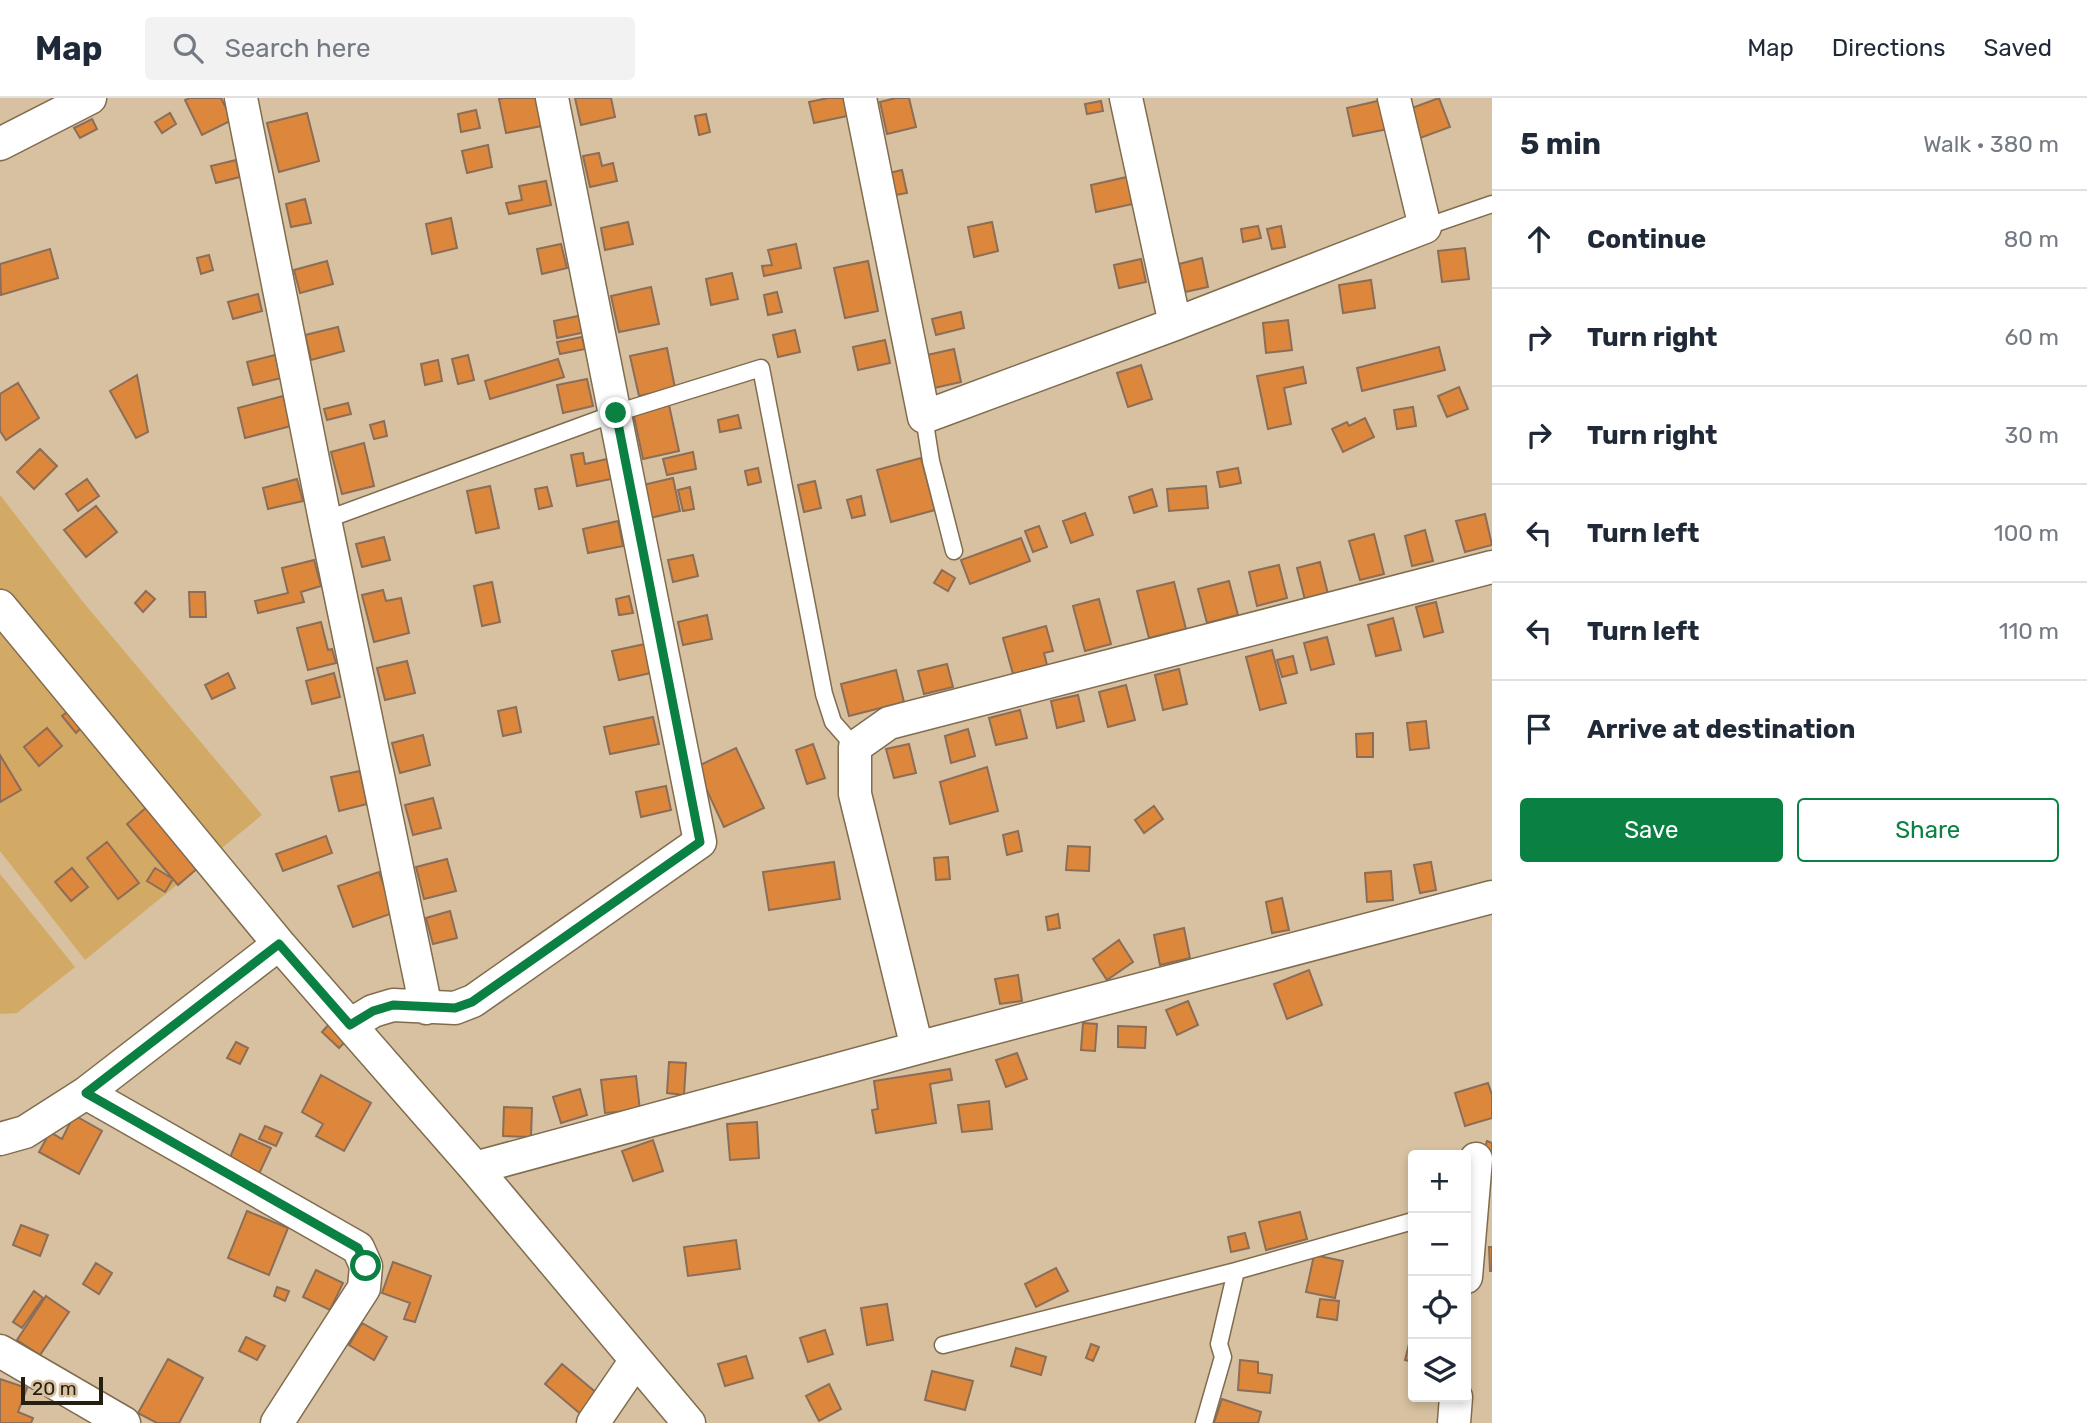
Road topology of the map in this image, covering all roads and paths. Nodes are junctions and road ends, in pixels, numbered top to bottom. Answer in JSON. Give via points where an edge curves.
{"nodes":[{"id":1,"x":90,"y":98,"type":"edge"},
{"id":2,"x":241,"y":98,"type":"edge"},
{"id":3,"x":552,"y":98,"type":"edge"},
{"id":4,"x":860,"y":98,"type":"edge"},
{"id":5,"x":1126,"y":98,"type":"edge"},
{"id":6,"x":1394,"y":98,"type":"edge"},
{"id":7,"x":0,"y":144,"type":"edge"},
{"id":8,"x":1492,"y":204,"type":"edge"},
{"id":9,"x":1425,"y":227,"type":"junction"},
{"id":10,"x":1175,"y":324,"type":"junction"},
{"id":11,"x":616,"y":413,"type":"junction"},
{"id":12,"x":924,"y":417,"type":"junction"},
{"id":13,"x":325,"y":520,"type":"junction"},
{"id":14,"x":954,"y":551,"type":"dead end"},
{"id":15,"x":1492,"y":567,"type":"edge"},
{"id":16,"x":0,"y":606,"type":"edge"},
{"id":17,"x":855,"y":747,"type":"junction"},
{"id":18,"x":1492,"y":897,"type":"edge"},
{"id":19,"x":279,"y":944,"type":"junction"},
{"id":20,"x":426,"y":1008,"type":"junction"},
{"id":21,"x":350,"y":1025,"type":"junction"},
{"id":22,"x":917,"y":1048,"type":"junction"},
{"id":23,"x":86,"y":1093,"type":"junction"},
{"id":24,"x":0,"y":1139,"type":"edge"},
{"id":25,"x":1476,"y":1159,"type":"dead end"},
{"id":26,"x":475,"y":1168,"type":"junction"},
{"id":27,"x":1471,"y":1192,"type":"edge"},
{"id":28,"x":1469,"y":1213,"type":"edge"},
{"id":29,"x":1408,"y":1222,"type":"edge"},
{"id":30,"x":1236,"y":1271,"type":"junction"},
{"id":31,"x":1466,"y":1276,"type":"edge"},
{"id":32,"x":943,"y":1345,"type":"dead end"},
{"id":33,"x":0,"y":1352,"type":"edge"},
{"id":34,"x":636,"y":1360,"type":"junction"},
{"id":35,"x":1456,"y":1402,"type":"edge"},
{"id":36,"x":124,"y":1423,"type":"edge"},
{"id":37,"x":277,"y":1423,"type":"edge"},
{"id":38,"x":593,"y":1423,"type":"edge"},
{"id":39,"x":689,"y":1423,"type":"edge"},
{"id":40,"x":1204,"y":1423,"type":"edge"},
{"id":41,"x":1454,"y":1423,"type":"edge"}],
"edges":[{"from":1,"to":7,"type":"street"},
{"from":2,"to":13,"type":"street"},
{"from":3,"to":11,"type":"street"},
{"from":4,"to":12,"type":"street"},
{"from":5,"to":10,"type":"street"},
{"from":6,"to":9,"type":"street"},
{"from":8,"to":9,"type":"lane"},
{"from":9,"to":10,"type":"street"},
{"from":10,"to":12,"type":"street"},
{"from":11,"to":13,"type":"lane"},
{"from":11,"to":17,"type":"lane","via":[[761,368],[824,694],[833,722]]},
{"from":11,"to":20,"type":"street","via":[[700,842],[472,1002],[455,1008]]},
{"from":12,"to":14,"type":"lane"},
{"from":13,"to":20,"type":"street"},
{"from":15,"to":17,"type":"street","via":[[889,723]]},
{"from":16,"to":19,"type":"street"},
{"from":17,"to":22,"type":"street","via":[[855,794]]},
{"from":18,"to":22,"type":"street"},
{"from":19,"to":21,"type":"street"},
{"from":19,"to":23,"type":"street"},
{"from":20,"to":21,"type":"street","via":[[393,1005]]},
{"from":21,"to":26,"type":"street"},
{"from":22,"to":26,"type":"street"},
{"from":23,"to":24,"type":"street","via":[[25,1132]]},
{"from":23,"to":37,"type":"street","via":[[358,1248],[366,1266],[364,1288]]},
{"from":25,"to":27,"type":"street"},
{"from":26,"to":34,"type":"street"},
{"from":28,"to":31,"type":"street"},
{"from":29,"to":30,"type":"lane"},
{"from":30,"to":32,"type":"lane"},
{"from":30,"to":40,"type":"lane","via":[[1219,1344],[1223,1357]]},
{"from":33,"to":36,"type":"street"},
{"from":34,"to":38,"type":"street"},
{"from":34,"to":39,"type":"street"},
{"from":35,"to":41,"type":"street"}]}
